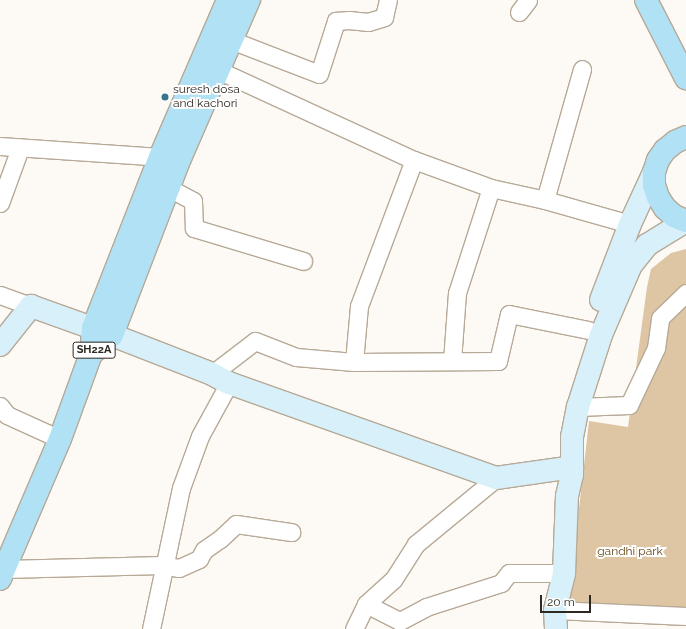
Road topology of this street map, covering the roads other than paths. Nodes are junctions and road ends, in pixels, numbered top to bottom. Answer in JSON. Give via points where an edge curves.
{"nodes":[{"id":1,"x":228,"y":0,"type":"edge"},
{"id":2,"x":249,"y":0,"type":"edge"},
{"id":3,"x":388,"y":0,"type":"edge"},
{"id":4,"x":646,"y":0,"type":"edge"},
{"id":5,"x":231,"y":40,"type":"junction"},
{"id":6,"x":210,"y":66,"type":"junction"},
{"id":7,"x":582,"y":69,"type":"dead end"},
{"id":8,"x":686,"y":78,"type":"edge"},
{"id":9,"x":686,"y":137,"type":"edge"},
{"id":10,"x":0,"y":146,"type":"edge"},
{"id":11,"x":20,"y":148,"type":"junction"},
{"id":12,"x":169,"y":160,"type":"junction"},
{"id":13,"x":414,"y":160,"type":"junction"},
{"id":14,"x":654,"y":172,"type":"junction"},
{"id":15,"x":169,"y":188,"type":"junction"},
{"id":16,"x":491,"y":188,"type":"junction"},
{"id":17,"x":546,"y":200,"type":"junction"},
{"id":18,"x":0,"y":203,"type":"edge"},
{"id":19,"x":686,"y":221,"type":"edge"},
{"id":20,"x":630,"y":224,"type":"junction"},
{"id":21,"x":303,"y":261,"type":"dead end"},
{"id":22,"x":686,"y":293,"type":"edge"},
{"id":23,"x":0,"y":295,"type":"edge"},
{"id":24,"x":31,"y":306,"type":"junction"},
{"id":25,"x":588,"y":330,"type":"junction"},
{"id":26,"x":103,"y":331,"type":"junction"},
{"id":27,"x":0,"y":345,"type":"edge"},
{"id":28,"x":452,"y":361,"type":"junction"},
{"id":29,"x":354,"y":362,"type":"junction"},
{"id":30,"x":220,"y":378,"type":"junction"},
{"id":31,"x":0,"y":406,"type":"edge"},
{"id":32,"x":578,"y":407,"type":"junction"},
{"id":33,"x":60,"y":439,"type":"junction"},
{"id":34,"x":565,"y":468,"type":"junction"},
{"id":35,"x":496,"y":478,"type":"junction"},
{"id":36,"x":291,"y":532,"type":"dead end"},
{"id":37,"x":164,"y":565,"type":"junction"},
{"id":38,"x":564,"y":573,"type":"junction"},
{"id":39,"x":2,"y":574,"type":"edge"},
{"id":40,"x":366,"y":604,"type":"junction"},
{"id":41,"x":686,"y":616,"type":"edge"},
{"id":42,"x":556,"y":619,"type":"edge"},
{"id":43,"x":150,"y":629,"type":"edge"},
{"id":44,"x":354,"y":629,"type":"edge"}],
"edges":[{"from":1,"to":6,"type":"main road","number":"SH22A"},
{"from":2,"to":5,"type":"main road","number":"SH22A"},
{"from":3,"to":5,"type":"street","via":[[384,17],[368,22],[336,21],[319,74]]},
{"from":4,"to":8,"type":"main road"},
{"from":5,"to":6,"type":"main road","number":"SH22A"},
{"from":6,"to":12,"type":"main road","number":"SH22A"},
{"from":6,"to":13,"type":"street"},
{"from":7,"to":17,"type":"street"},
{"from":9,"to":14,"type":"main road","via":[[665,150]]},
{"from":10,"to":11,"type":"street"},
{"from":11,"to":12,"type":"street"},
{"from":11,"to":18,"type":"street"},
{"from":12,"to":15,"type":"main road","number":"SH22A"},
{"from":12,"to":26,"type":"main road","number":"SH22A"},
{"from":13,"to":16,"type":"street"},
{"from":13,"to":29,"type":"street","via":[[359,306]]},
{"from":14,"to":19,"type":"main road","via":[[654,185],[661,202],[674,216]]},
{"from":14,"to":20,"type":"main road"},
{"from":15,"to":21,"type":"street","via":[[193,200],[194,228]]},
{"from":15,"to":26,"type":"main road","number":"SH22A"},
{"from":16,"to":17,"type":"street"},
{"from":16,"to":28,"type":"street","via":[[457,293]]},
{"from":17,"to":20,"type":"street"},
{"from":19,"to":32,"type":"main road","via":[[647,245],[631,266],[602,335]]},
{"from":20,"to":25,"type":"main road"},
{"from":22,"to":32,"type":"street","via":[[660,318],[656,348],[629,405]]},
{"from":23,"to":24,"type":"street"},
{"from":24,"to":26,"type":"main road"},
{"from":24,"to":27,"type":"main road"},
{"from":25,"to":28,"type":"street","via":[[509,314],[498,361]]},
{"from":25,"to":34,"type":"main road","via":[[564,403],[557,436]]},
{"from":26,"to":30,"type":"main road"},
{"from":26,"to":33,"type":"main road","number":"SH22A","via":[[91,354]]},
{"from":28,"to":29,"type":"street"},
{"from":29,"to":30,"type":"street","via":[[296,357],[255,341]]},
{"from":30,"to":35,"type":"main road"},
{"from":30,"to":37,"type":"street","via":[[181,488]]},
{"from":31,"to":33,"type":"street","via":[[7,415]]},
{"from":32,"to":34,"type":"main road"},
{"from":33,"to":39,"type":"main road","number":"SH22A"},
{"from":34,"to":35,"type":"main road"},
{"from":34,"to":38,"type":"main road","via":[[571,485],[567,496]]},
{"from":35,"to":40,"type":"street","via":[[416,544],[393,580]]},
{"from":36,"to":37,"type":"street","via":[[236,524],[204,550],[200,559],[179,568]]},
{"from":37,"to":39,"type":"street"},
{"from":37,"to":43,"type":"street"},
{"from":38,"to":40,"type":"street","via":[[509,573],[501,583],[426,607],[400,621]]},
{"from":38,"to":42,"type":"main road"},
{"from":40,"to":44,"type":"street"},
{"from":41,"to":42,"type":"street"}]}
